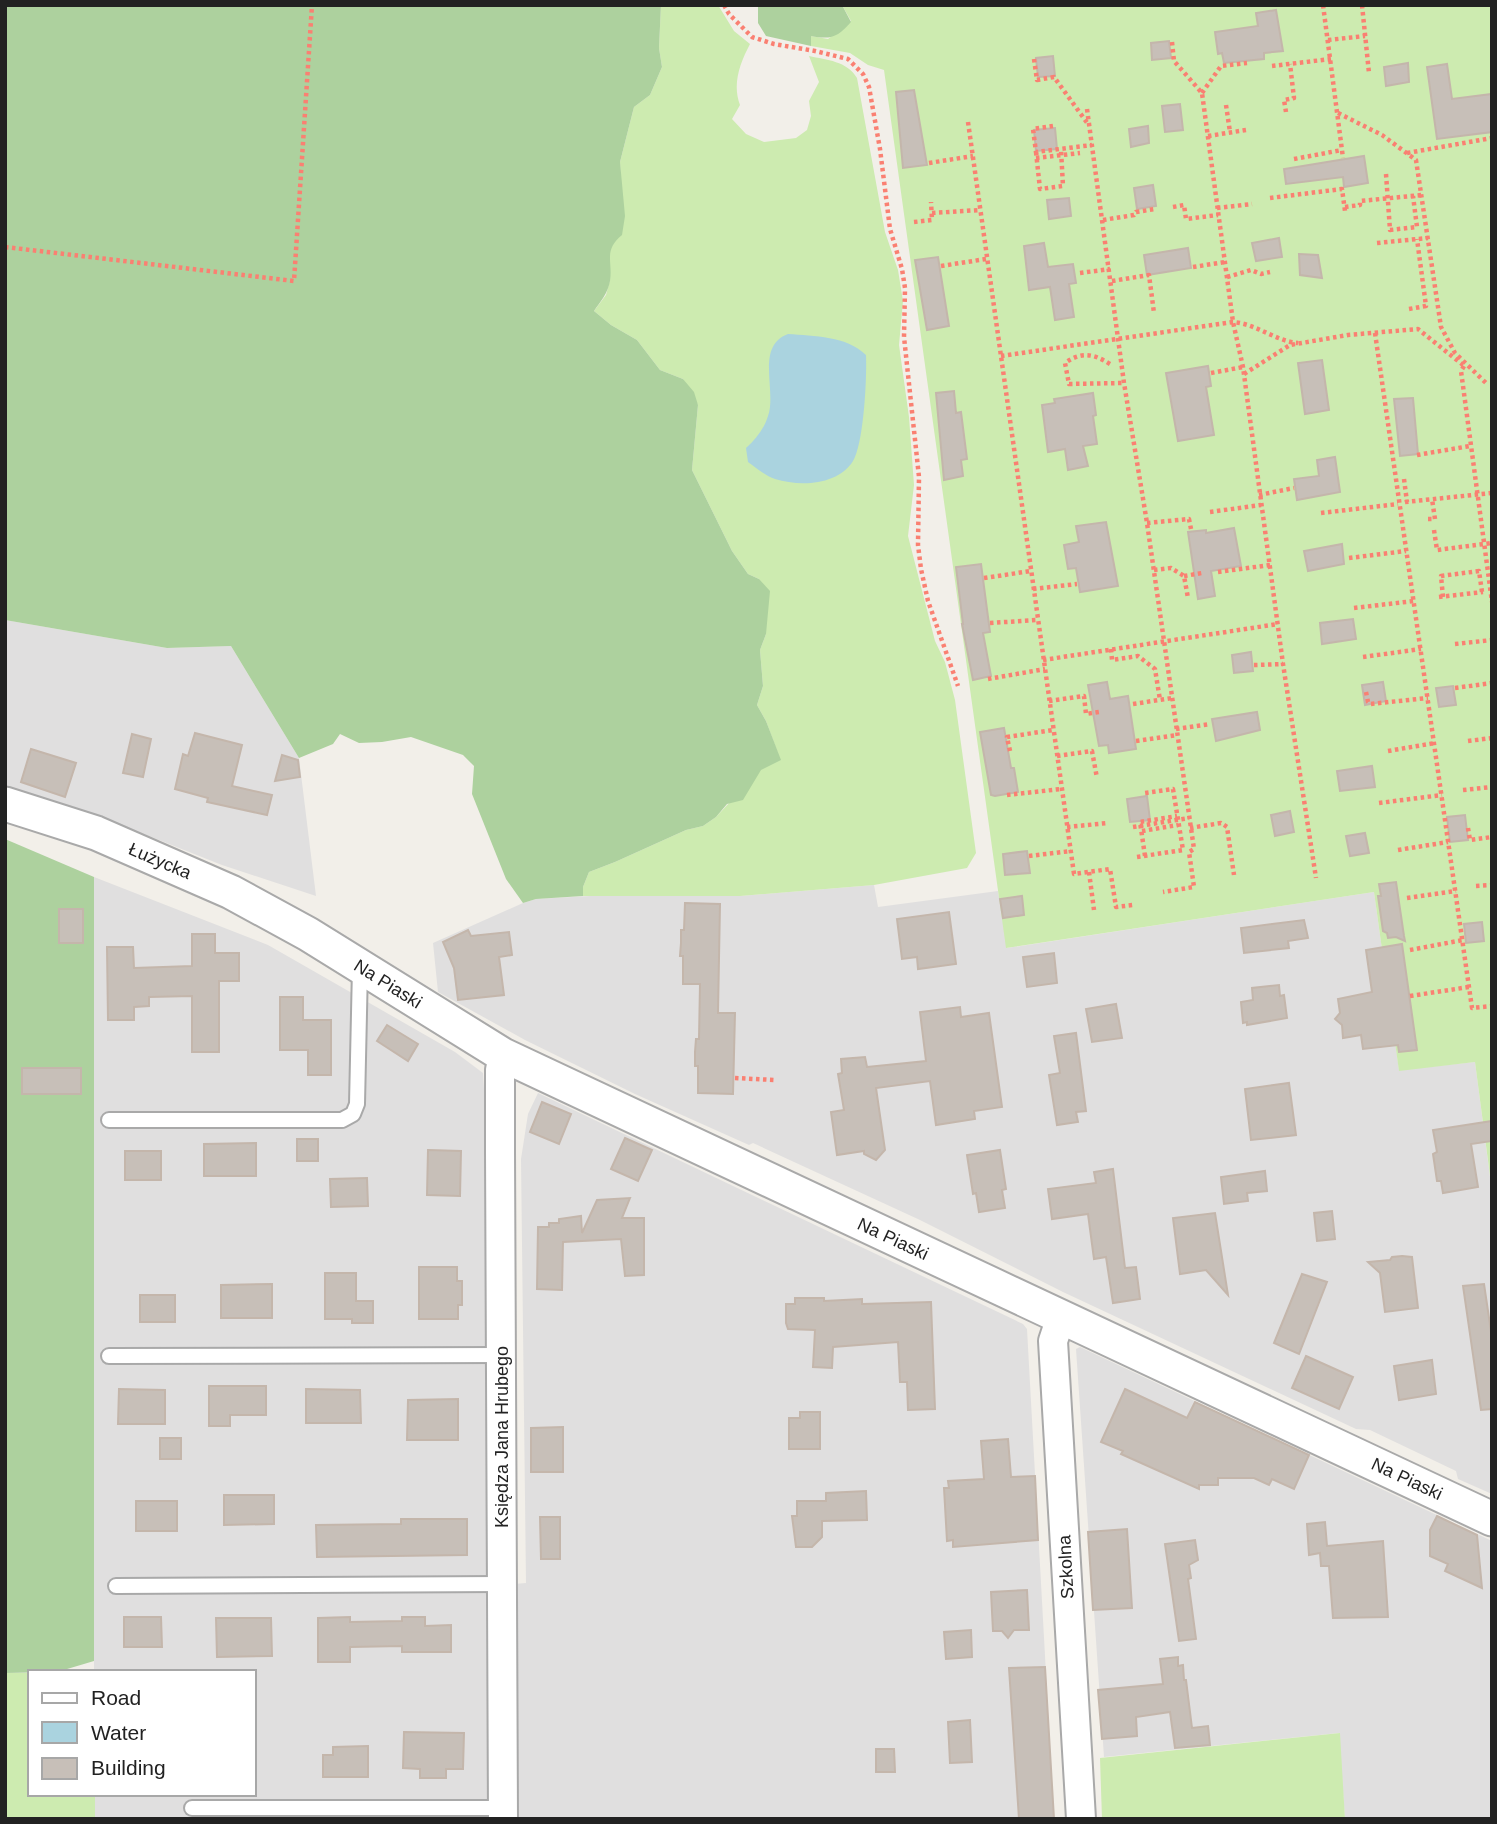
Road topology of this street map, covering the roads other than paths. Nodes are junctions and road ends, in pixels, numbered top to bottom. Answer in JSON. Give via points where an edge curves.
{"nodes":[{"id":1,"x":5,"y":804,"type":"edge"},
{"id":2,"x":308,"y":934,"type":"joint"},
{"id":3,"x":360,"y":966,"type":"junction"},
{"id":4,"x":503,"y":1055,"type":"junction"},
{"id":5,"x":109,"y":1120,"type":"dead end"},
{"id":6,"x":1062,"y":1317,"type":"junction"},
{"id":7,"x":502,"y":1355,"type":"junction"},
{"id":8,"x":109,"y":1356,"type":"dead end"},
{"id":9,"x":1492,"y":1519,"type":"edge"},
{"id":10,"x":503,"y":1584,"type":"junction"},
{"id":11,"x":116,"y":1586,"type":"dead end"},
{"id":12,"x":192,"y":1808,"type":"dead end"},
{"id":13,"x":503,"y":1813,"type":"edge"},
{"id":14,"x":1081,"y":1819,"type":"edge"}],
"edges":[{"from":1,"to":2,"type":"street","name":"Łużycka","via":[[159,859]]},
{"from":2,"to":3,"type":"street","name":"Na Piaski"},
{"from":3,"to":4,"type":"street","name":"Na Piaski"},
{"from":3,"to":5,"type":"lane","via":[[357,1104],[353,1114],[342,1120]]},
{"from":4,"to":6,"type":"street","name":"Na Piaski"},
{"from":4,"to":7,"type":"street","name":"Księdza Jana Hrubego"},
{"from":6,"to":9,"type":"street","name":"Na Piaski"},
{"from":6,"to":14,"type":"street","name":"Szkolna","via":[[1053,1341]]},
{"from":7,"to":8,"type":"lane"},
{"from":7,"to":10,"type":"street","name":"Księdza Jana Hrubego"},
{"from":10,"to":11,"type":"lane"},
{"from":10,"to":13,"type":"street","name":"Księdza Jana Hrubego"},
{"from":12,"to":13,"type":"lane"}]}
